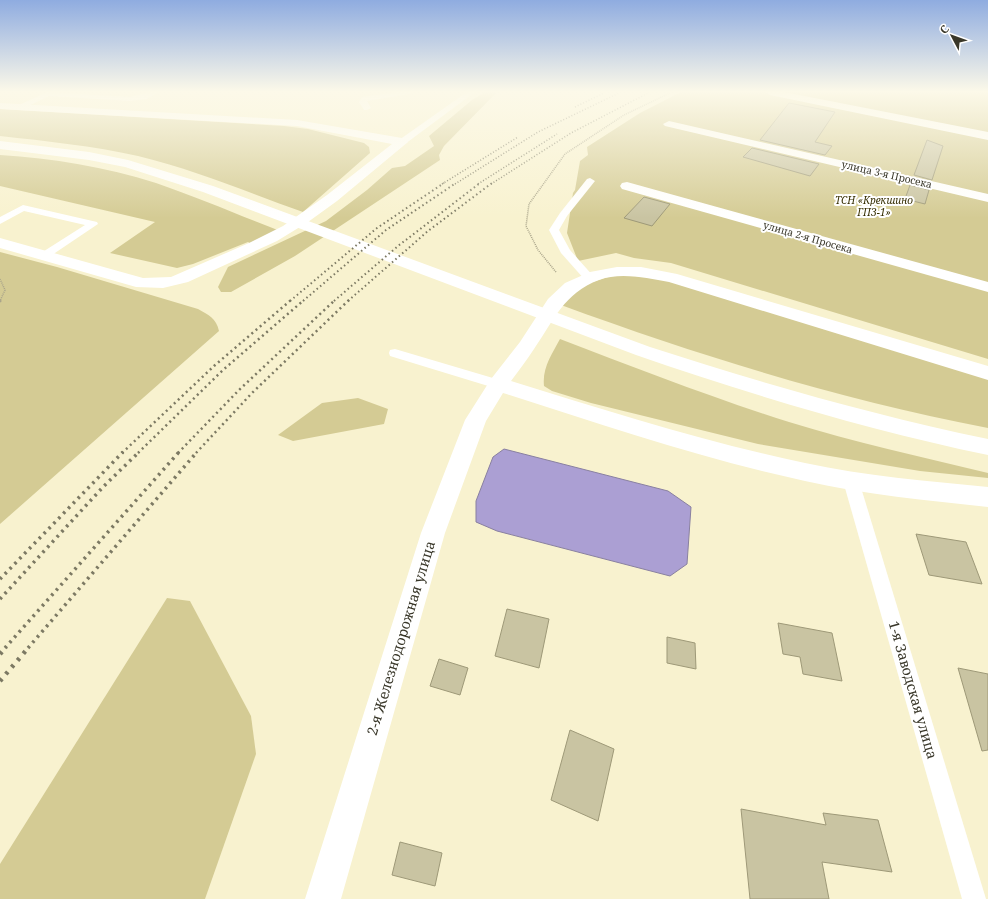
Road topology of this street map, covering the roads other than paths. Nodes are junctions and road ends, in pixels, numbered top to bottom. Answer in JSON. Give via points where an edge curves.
{"nodes":[{"id":1,"x":358,"y":134,"type":"edge"},
{"id":2,"x":413,"y":134,"type":"edge"},
{"id":3,"x":712,"y":134,"type":"edge"},
{"id":4,"x":978,"y":134,"type":"edge"},
{"id":5,"x":988,"y":136,"type":"edge"},
{"id":6,"x":402,"y":142,"type":"junction"},
{"id":7,"x":0,"y":145,"type":"edge"},
{"id":8,"x":590,"y":181,"type":"dead end"},
{"id":9,"x":627,"y":186,"type":"dead end"},
{"id":10,"x":988,"y":198,"type":"edge"},
{"id":11,"x":0,"y":221,"type":"edge"},
{"id":12,"x":0,"y":243,"type":"edge"},
{"id":13,"x":44,"y":255,"type":"junction"},
{"id":14,"x":589,"y":278,"type":"junction"},
{"id":15,"x":988,"y":287,"type":"edge"},
{"id":16,"x":395,"y":353,"type":"dead end"},
{"id":17,"x":988,"y":373,"type":"edge"},
{"id":18,"x":498,"y":384,"type":"junction"},
{"id":19,"x":988,"y":447,"type":"edge"},
{"id":20,"x":851,"y":481,"type":"junction"},
{"id":21,"x":988,"y":497,"type":"edge"},
{"id":22,"x":323,"y":899,"type":"edge"},
{"id":23,"x":974,"y":899,"type":"edge"}],
"edges":[{"from":1,"to":6,"type":"street"},
{"from":2,"to":6,"type":"lane"},
{"from":3,"to":10,"type":"street","name":"улица 3-я Просека"},
{"from":4,"to":5,"type":"street"},
{"from":6,"to":13,"type":"street","via":[[288,229],[171,283],[142,283]]},
{"from":7,"to":19,"type":"street","via":[[89,156],[128,164],[195,184],[643,351],[792,399],[911,431]]},
{"from":8,"to":14,"type":"lane","via":[[554,230],[565,251]]},
{"from":9,"to":15,"type":"street","name":"улица 2-я Просека"},
{"from":11,"to":13,"type":"lane","via":[[23,208],[92,224]]},
{"from":12,"to":13,"type":"street"},
{"from":14,"to":17,"type":"street","name":"2-я Железнодорожная улица","via":[[621,272],[671,277]]},
{"from":14,"to":18,"type":"street","name":"2-я Железнодорожная улица","via":[[571,287],[554,303],[527,346]]},
{"from":16,"to":18,"type":"lane"},
{"from":18,"to":20,"type":"street","via":[[684,441],[792,469]]},
{"from":18,"to":22,"type":"street","name":"2-я Железнодорожная улица","via":[[476,420],[433,533]]},
{"from":20,"to":21,"type":"street"},
{"from":20,"to":23,"type":"lane","name":"1-я Заводская улица"}]}
